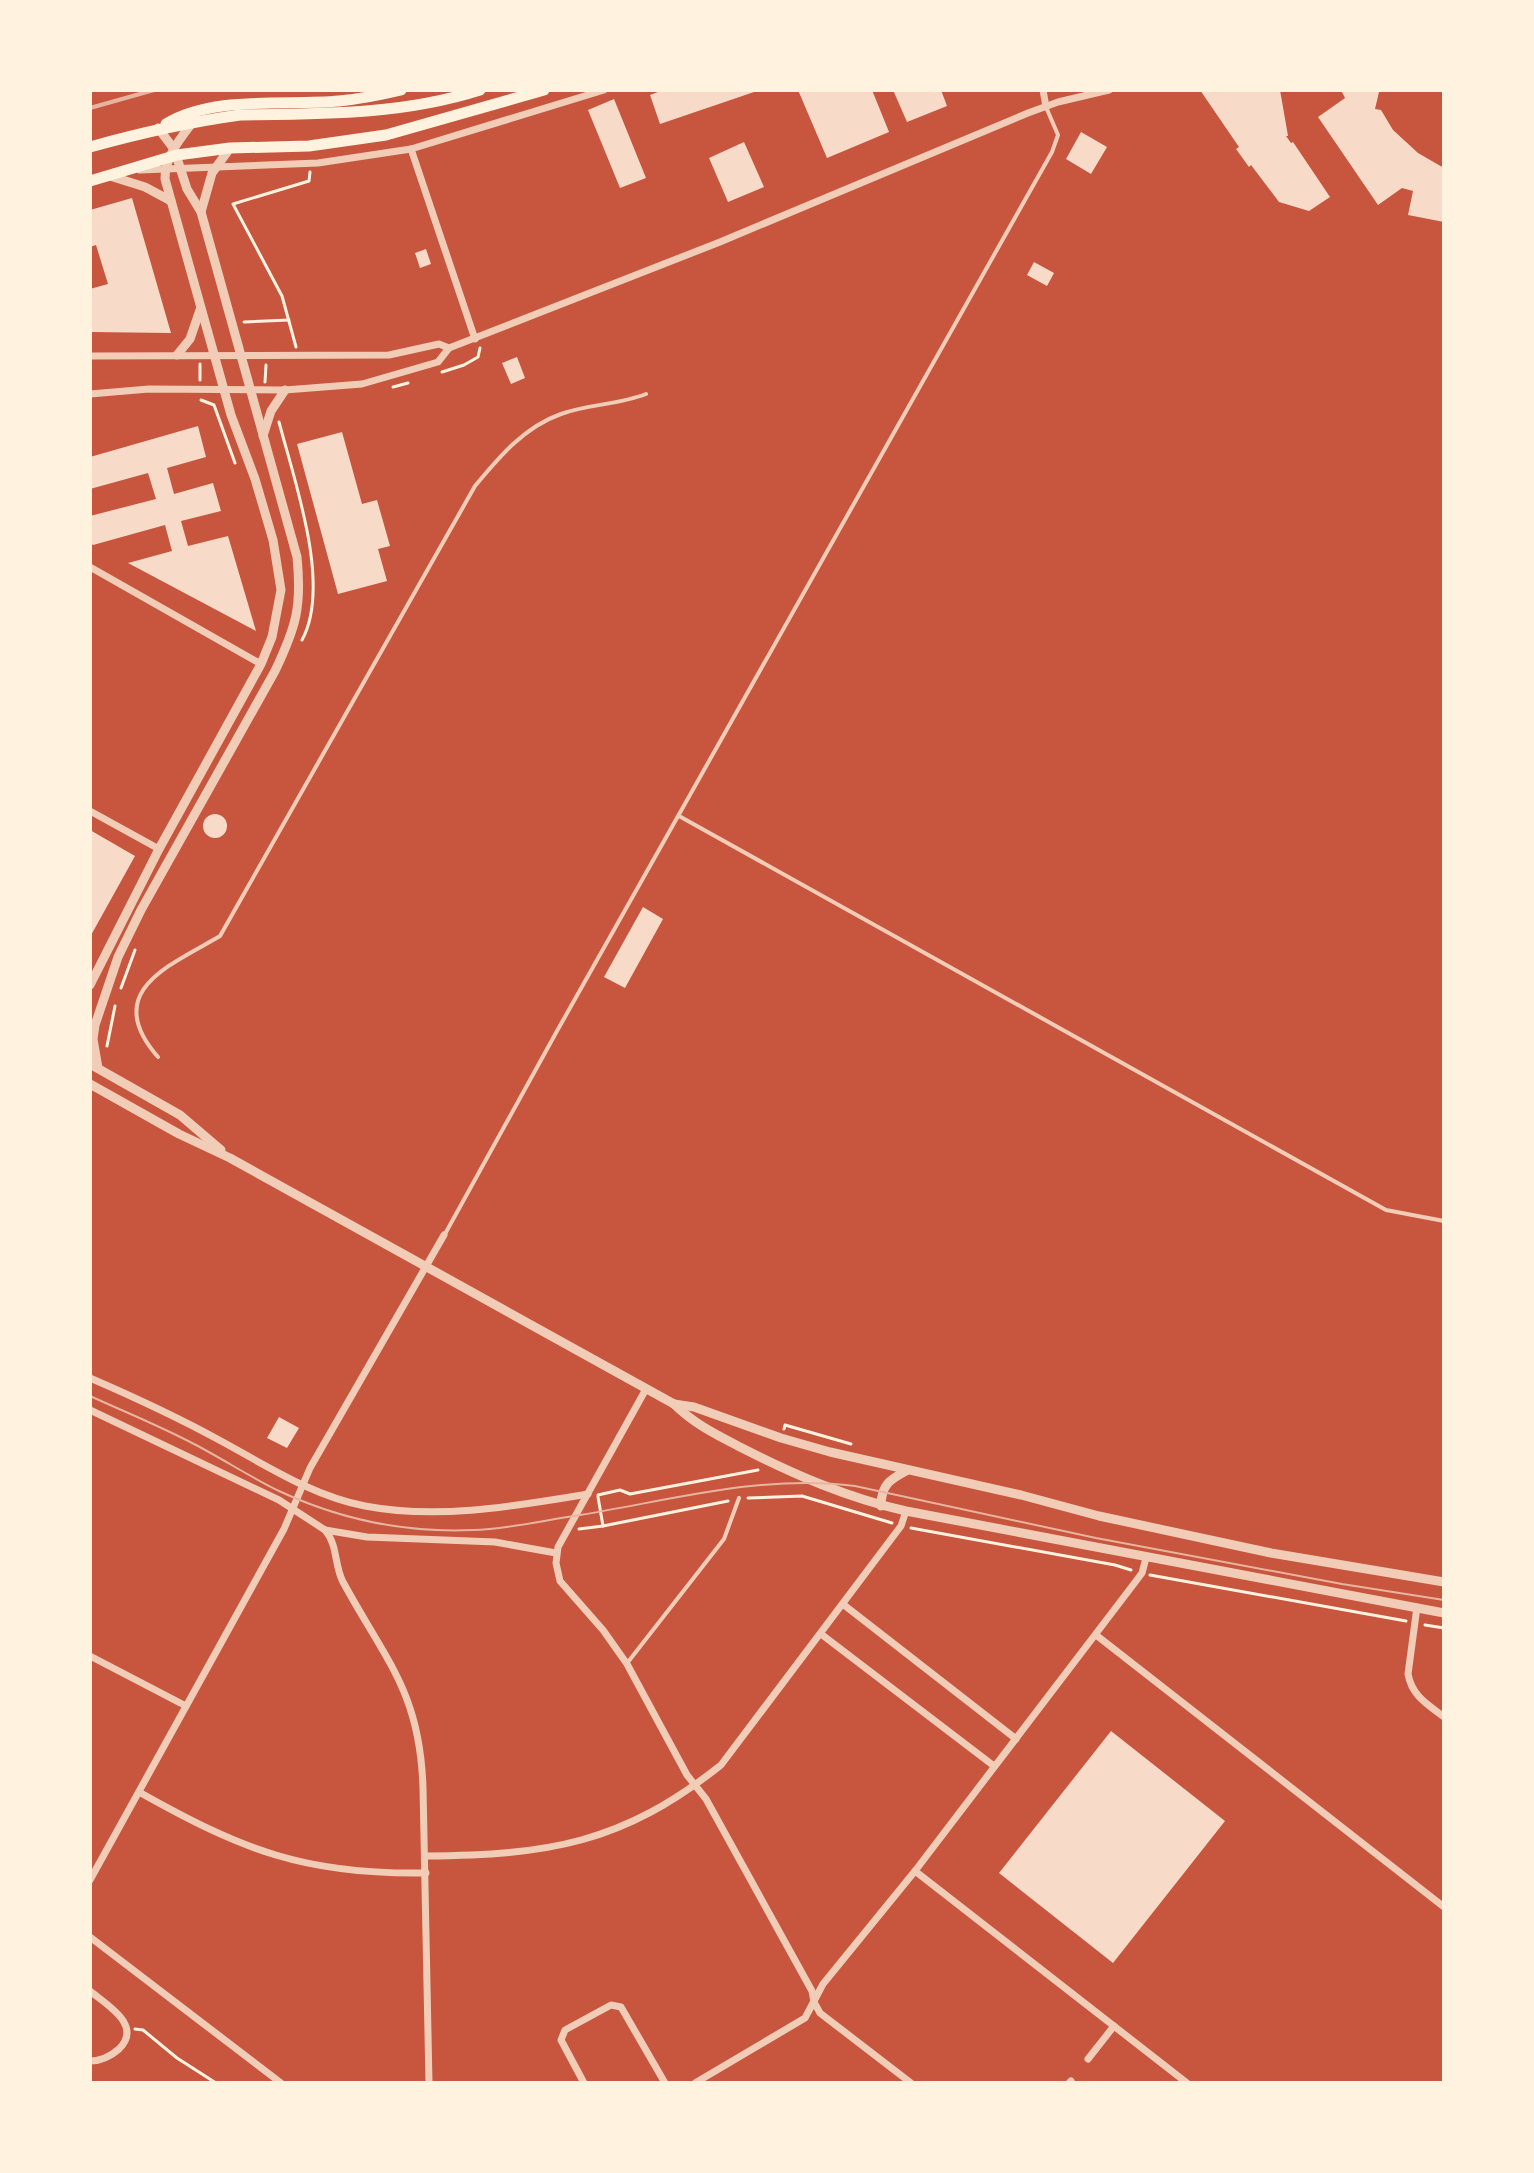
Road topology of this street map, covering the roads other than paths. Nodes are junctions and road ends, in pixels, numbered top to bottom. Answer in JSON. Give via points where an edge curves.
{"nodes":[{"id":1,"x":401,"y":90,"type":"edge"},
{"id":2,"x":480,"y":90,"type":"edge"},
{"id":3,"x":544,"y":90,"type":"edge"},
{"id":4,"x":604,"y":90,"type":"edge"},
{"id":5,"x":1043,"y":90,"type":"edge"},
{"id":6,"x":1109,"y":90,"type":"edge"},
{"id":7,"x":1046,"y":107,"type":"junction"},
{"id":8,"x":192,"y":123,"type":"junction"},
{"id":9,"x":158,"y":128,"type":"junction"},
{"id":10,"x":90,"y":147,"type":"edge"},
{"id":11,"x":230,"y":148,"type":"junction"},
{"id":12,"x":411,"y":149,"type":"junction"},
{"id":13,"x":173,"y":153,"type":"junction"},
{"id":14,"x":216,"y":167,"type":"junction"},
{"id":15,"x":130,"y":170,"type":"junction"},
{"id":16,"x":165,"y":170,"type":"junction"},
{"id":17,"x":181,"y":170,"type":"junction"},
{"id":18,"x":110,"y":176,"type":"junction"},
{"id":19,"x":90,"y":181,"type":"edge"},
{"id":20,"x":171,"y":201,"type":"junction"},
{"id":21,"x":201,"y":212,"type":"junction"},
{"id":22,"x":201,"y":307,"type":"junction"},
{"id":23,"x":475,"y":339,"type":"junction"},
{"id":24,"x":449,"y":348,"type":"junction"},
{"id":25,"x":177,"y":355,"type":"junction"},
{"id":26,"x":240,"y":355,"type":"junction"},
{"id":27,"x":90,"y":356,"type":"edge"},
{"id":28,"x":214,"y":356,"type":"junction"},
{"id":29,"x":250,"y":390,"type":"junction"},
{"id":30,"x":285,"y":390,"type":"junction"},
{"id":31,"x":225,"y":391,"type":"junction"},
{"id":32,"x":90,"y":394,"type":"edge"},
{"id":33,"x":646,"y":394,"type":"dead end"},
{"id":34,"x":263,"y":436,"type":"junction"},
{"id":35,"x":90,"y":567,"type":"edge"},
{"id":36,"x":261,"y":664,"type":"junction"},
{"id":37,"x":90,"y":811,"type":"edge"},
{"id":38,"x":679,"y":816,"type":"junction"},
{"id":39,"x":159,"y":849,"type":"junction"},
{"id":40,"x":90,"y":985,"type":"edge"},
{"id":41,"x":158,"y":1057,"type":"dead end"},
{"id":42,"x":94,"y":1066,"type":"edge"},
{"id":43,"x":90,"y":1084,"type":"edge"},
{"id":44,"x":230,"y":1158,"type":"junction"},
{"id":45,"x":1444,"y":1221,"type":"edge"},
{"id":46,"x":444,"y":1235,"type":"joint"},
{"id":47,"x":426,"y":1267,"type":"junction"},
{"id":48,"x":90,"y":1378,"type":"edge"},
{"id":49,"x":646,"y":1389,"type":"junction"},
{"id":50,"x":674,"y":1404,"type":"junction"},
{"id":51,"x":90,"y":1410,"type":"edge"},
{"id":52,"x":908,"y":1470,"type":"junction"},
{"id":53,"x":302,"y":1485,"type":"junction"},
{"id":54,"x":588,"y":1494,"type":"junction"},
{"id":55,"x":739,"y":1498,"type":"road end"},
{"id":56,"x":881,"y":1506,"type":"junction"},
{"id":57,"x":294,"y":1511,"type":"junction"},
{"id":58,"x":906,"y":1511,"type":"junction"},
{"id":59,"x":325,"y":1530,"type":"junction"},
{"id":60,"x":556,"y":1553,"type":"junction"},
{"id":61,"x":566,"y":1555,"type":"road end"},
{"id":62,"x":1146,"y":1558,"type":"junction"},
{"id":63,"x":1444,"y":1582,"type":"edge"},
{"id":64,"x":844,"y":1605,"type":"junction"},
{"id":65,"x":1417,"y":1607,"type":"junction"},
{"id":66,"x":1444,"y":1613,"type":"edge"},
{"id":67,"x":821,"y":1634,"type":"junction"},
{"id":68,"x":1096,"y":1635,"type":"junction"},
{"id":69,"x":90,"y":1656,"type":"edge"},
{"id":70,"x":627,"y":1664,"type":"junction"},
{"id":71,"x":186,"y":1706,"type":"junction"},
{"id":72,"x":1444,"y":1717,"type":"edge"},
{"id":73,"x":1016,"y":1739,"type":"junction"},
{"id":74,"x":994,"y":1766,"type":"junction"},
{"id":75,"x":695,"y":1786,"type":"junction"},
{"id":76,"x":139,"y":1792,"type":"junction"},
{"id":77,"x":425,"y":1856,"type":"junction"},
{"id":78,"x":915,"y":1871,"type":"junction"},
{"id":79,"x":426,"y":1873,"type":"junction"},
{"id":80,"x":90,"y":1880,"type":"edge"},
{"id":81,"x":1444,"y":1907,"type":"edge"},
{"id":82,"x":90,"y":1937,"type":"edge"},
{"id":83,"x":90,"y":1991,"type":"edge"},
{"id":84,"x":814,"y":2002,"type":"junction"},
{"id":85,"x":1114,"y":2026,"type":"junction"},
{"id":86,"x":1088,"y":2059,"type":"dead end"},
{"id":87,"x":90,"y":2061,"type":"edge"},
{"id":88,"x":708,"y":2080,"type":"edge"},
{"id":89,"x":281,"y":2083,"type":"edge"},
{"id":90,"x":429,"y":2083,"type":"edge"},
{"id":91,"x":584,"y":2083,"type":"edge"},
{"id":92,"x":665,"y":2083,"type":"edge"},
{"id":93,"x":695,"y":2083,"type":"edge"},
{"id":94,"x":911,"y":2083,"type":"edge"},
{"id":95,"x":1187,"y":2083,"type":"edge"}],
"edges":[{"from":1,"to":9,"type":"main road","via":[[338,101],[219,107],[188,113]]},
{"from":2,"to":8,"type":"main road","via":[[370,113],[240,115]]},
{"from":3,"to":11,"type":"main road","via":[[386,135],[309,146]]},
{"from":4,"to":12,"type":"street"},
{"from":5,"to":7,"type":"street"},
{"from":6,"to":7,"type":"street"},
{"from":7,"to":23,"type":"street"},
{"from":7,"to":38,"type":"lane","via":[[1058,135],[1056,144]]},
{"from":8,"to":9,"type":"main road"},
{"from":8,"to":13,"type":"street"},
{"from":9,"to":10,"type":"main road"},
{"from":9,"to":13,"type":"street"},
{"from":11,"to":13,"type":"main road"},
{"from":11,"to":14,"type":"street"},
{"from":12,"to":14,"type":"street","via":[[318,163]]},
{"from":12,"to":23,"type":"street"},
{"from":13,"to":15,"type":"main road"},
{"from":13,"to":16,"type":"street"},
{"from":13,"to":17,"type":"street"},
{"from":14,"to":17,"type":"street"},
{"from":14,"to":21,"type":"street"},
{"from":15,"to":16,"type":"street"},
{"from":15,"to":18,"type":"main road"},
{"from":16,"to":17,"type":"street"},
{"from":16,"to":20,"type":"street"},
{"from":17,"to":21,"type":"street"},
{"from":18,"to":19,"type":"main road"},
{"from":18,"to":20,"type":"street"},
{"from":20,"to":22,"type":"street"},
{"from":21,"to":26,"type":"street"},
{"from":22,"to":25,"type":"street","via":[[194,332]]},
{"from":22,"to":28,"type":"street"},
{"from":23,"to":24,"type":"street"},
{"from":24,"to":26,"type":"street","via":[[439,344],[389,355]]},
{"from":24,"to":30,"type":"street","via":[[438,362],[362,384]]},
{"from":25,"to":27,"type":"street"},
{"from":25,"to":28,"type":"street"},
{"from":26,"to":28,"type":"street"},
{"from":26,"to":29,"type":"street"},
{"from":28,"to":31,"type":"street"},
{"from":29,"to":30,"type":"street"},
{"from":29,"to":31,"type":"street"},
{"from":29,"to":34,"type":"street"},
{"from":30,"to":34,"type":"street"},
{"from":31,"to":32,"type":"street"},
{"from":31,"to":36,"type":"street","via":[[279,565],[279,609]]},
{"from":33,"to":41,"type":"lane","via":[[561,414],[535,427],[508,449],[467,497],[220,936],[156,973],[144,987],[137,1006],[139,1027]]},
{"from":34,"to":42,"type":"street","via":[[297,557],[296,621],[275,671],[118,957],[95,1025]]},
{"from":35,"to":36,"type":"street"},
{"from":36,"to":39,"type":"street"},
{"from":37,"to":39,"type":"street"},
{"from":38,"to":45,"type":"lane","via":[[1386,1210]]},
{"from":38,"to":46,"type":"lane"},
{"from":39,"to":40,"type":"street"},
{"from":42,"to":44,"type":"street","via":[[180,1115]]},
{"from":43,"to":44,"type":"street"},
{"from":44,"to":47,"type":"street"},
{"from":46,"to":47,"type":"street"},
{"from":47,"to":49,"type":"street"},
{"from":47,"to":53,"type":"street"},
{"from":48,"to":53,"type":"street"},
{"from":49,"to":50,"type":"street"},
{"from":49,"to":54,"type":"street"},
{"from":50,"to":52,"type":"street","via":[[818,1449]]},
{"from":50,"to":56,"type":"street","via":[[689,1419],[782,1468]]},
{"from":51,"to":57,"type":"street"},
{"from":52,"to":56,"type":"street","via":[[884,1485]]},
{"from":52,"to":63,"type":"street","via":[[1271,1553]]},
{"from":53,"to":54,"type":"street","via":[[365,1506],[412,1511],[489,1508]]},
{"from":53,"to":57,"type":"street"},
{"from":54,"to":60,"type":"street"},
{"from":55,"to":70,"type":"lane","via":[[724,1539]]},
{"from":56,"to":58,"type":"street"},
{"from":57,"to":59,"type":"street"},
{"from":57,"to":71,"type":"street"},
{"from":58,"to":62,"type":"street"},
{"from":58,"to":64,"type":"street","via":[[901,1526]]},
{"from":59,"to":60,"type":"street","via":[[367,1537],[495,1542]]},
{"from":59,"to":77,"type":"street","via":[[343,1581],[398,1675],[413,1714],[422,1764]]},
{"from":60,"to":61,"type":"lane"},
{"from":60,"to":70,"type":"street","via":[[565,1589]]},
{"from":62,"to":65,"type":"street"},
{"from":62,"to":68,"type":"street","via":[[1142,1573]]},
{"from":64,"to":67,"type":"street"},
{"from":64,"to":73,"type":"street"},
{"from":65,"to":66,"type":"street"},
{"from":65,"to":72,"type":"street","via":[[1408,1674],[1411,1688]]},
{"from":67,"to":74,"type":"street"},
{"from":67,"to":75,"type":"street","via":[[721,1765]]},
{"from":68,"to":73,"type":"street"},
{"from":68,"to":81,"type":"street"},
{"from":69,"to":71,"type":"street"},
{"from":70,"to":75,"type":"street"},
{"from":71,"to":76,"type":"street"},
{"from":73,"to":74,"type":"street"},
{"from":74,"to":78,"type":"street"},
{"from":75,"to":77,"type":"street","via":[[626,1825],[576,1843],[504,1854]]},
{"from":75,"to":84,"type":"street"},
{"from":76,"to":79,"type":"street","via":[[214,1833],[281,1858],[337,1870]]},
{"from":76,"to":80,"type":"street"},
{"from":77,"to":79,"type":"street"},
{"from":78,"to":84,"type":"street"},
{"from":78,"to":85,"type":"street"},
{"from":79,"to":90,"type":"street"},
{"from":82,"to":89,"type":"street"},
{"from":83,"to":87,"type":"street","via":[[122,2017],[127,2029],[115,2052]]},
{"from":84,"to":88,"type":"street","via":[[805,2018]]},
{"from":84,"to":94,"type":"street","via":[[820,2013]]},
{"from":85,"to":86,"type":"street"},
{"from":85,"to":95,"type":"street"},
{"from":88,"to":93,"type":"street"},
{"from":91,"to":92,"type":"street","via":[[561,2040],[565,2030],[611,2005],[621,2007]]}]}
